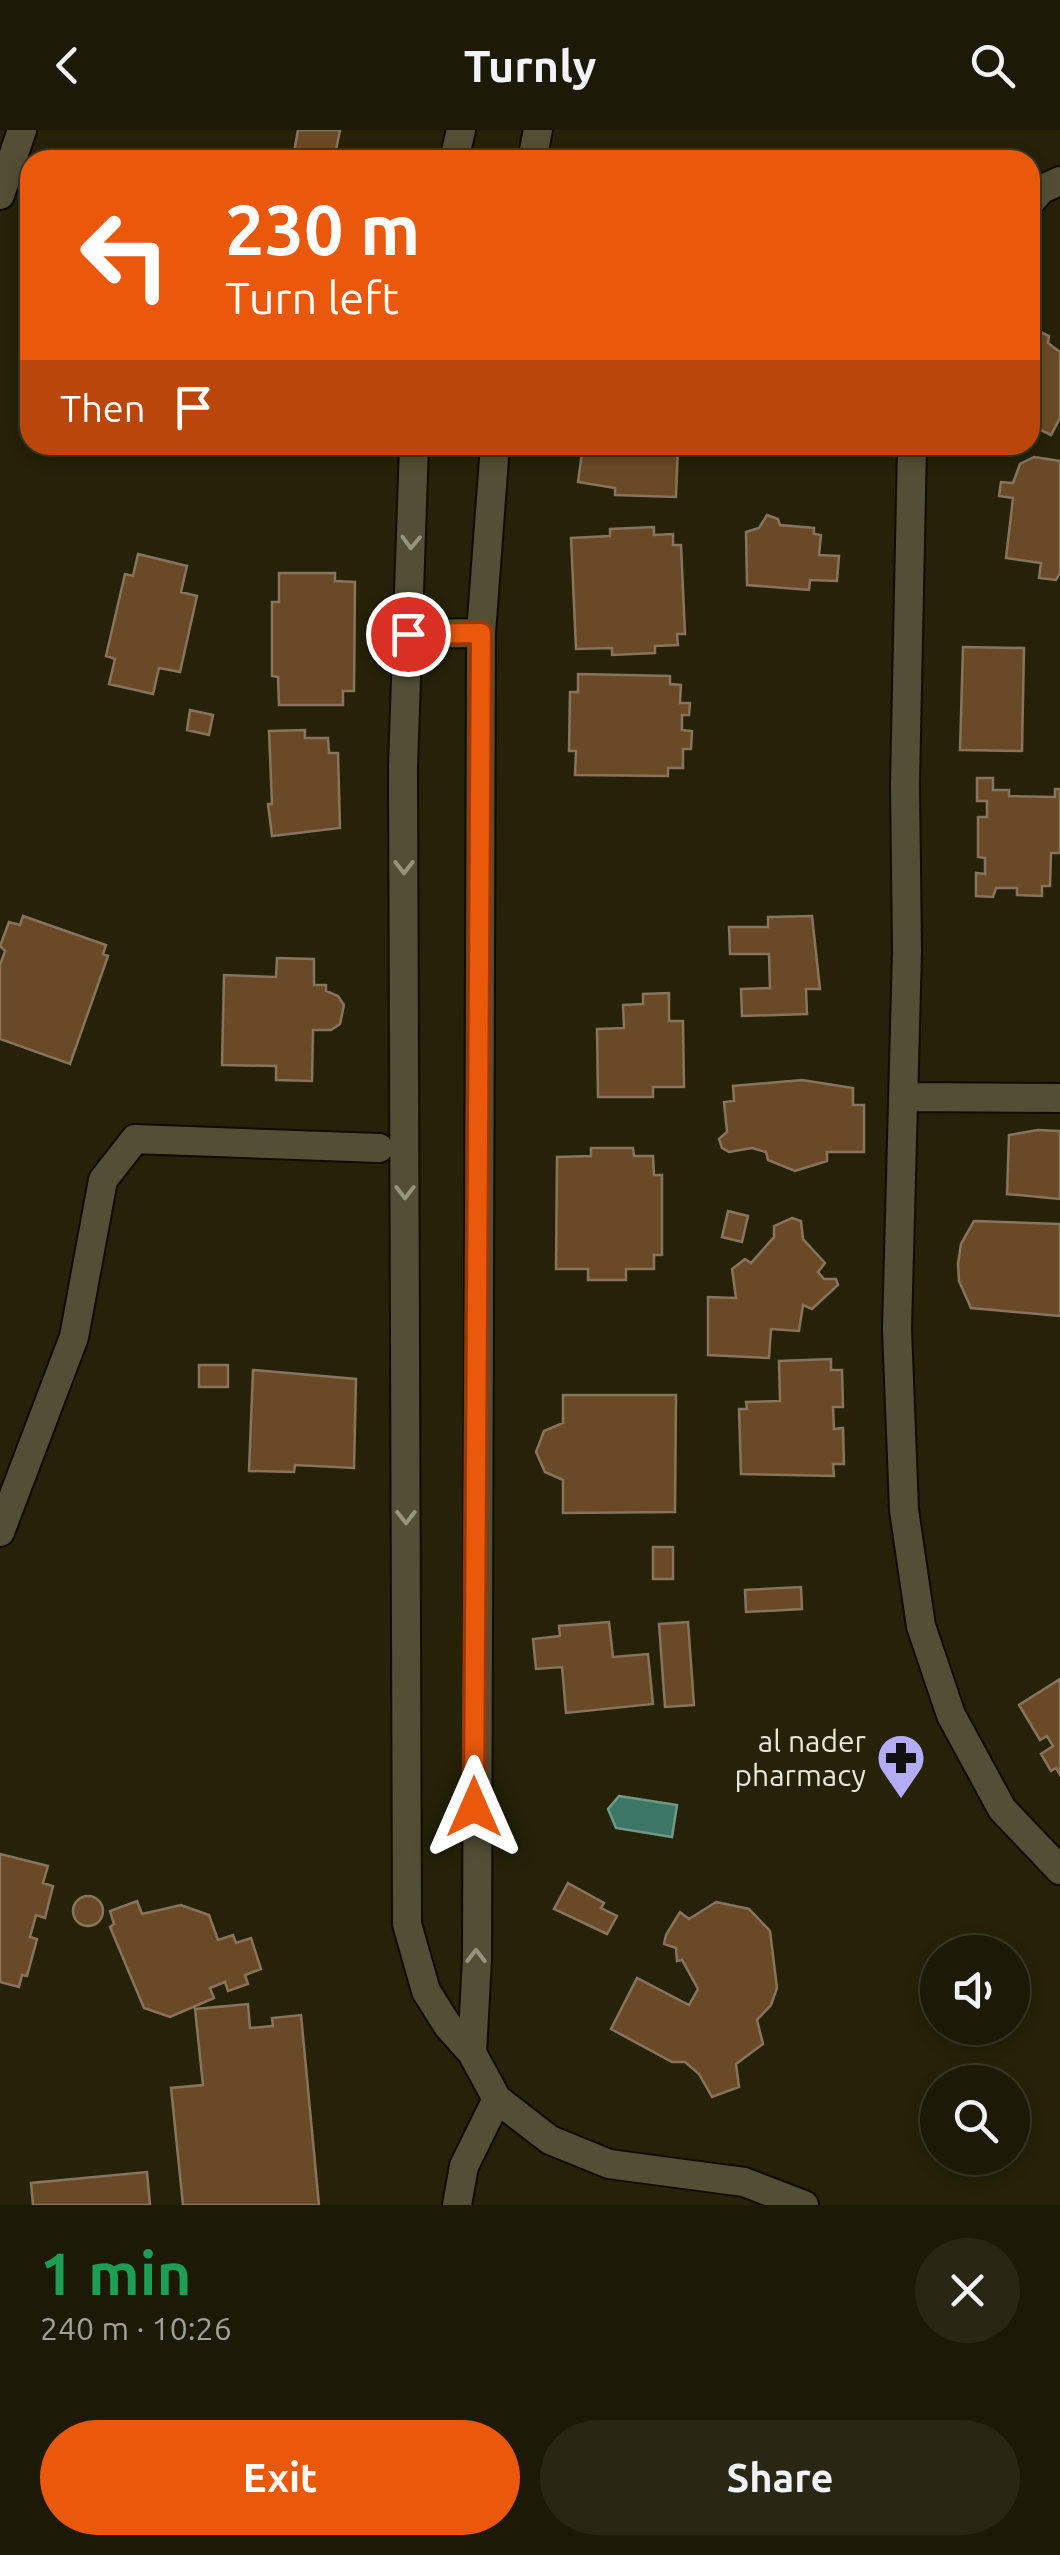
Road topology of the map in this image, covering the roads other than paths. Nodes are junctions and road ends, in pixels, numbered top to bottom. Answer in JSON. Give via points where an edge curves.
{"nodes":[{"id":1,"x":22,"y":130,"type":"edge"},
{"id":2,"x":0,"y":194,"type":"edge"},
{"id":3,"x":414,"y":455,"type":"edge"},
{"id":4,"x":494,"y":455,"type":"edge"},
{"id":5,"x":912,"y":455,"type":"edge"},
{"id":6,"x":481,"y":633,"type":"junction"},
{"id":7,"x":408,"y":634,"type":"junction"},
{"id":8,"x":903,"y":1097,"type":"junction"},
{"id":9,"x":1060,"y":1098,"type":"edge"},
{"id":10,"x":379,"y":1148,"type":"dead end"},
{"id":11,"x":0,"y":1532,"type":"edge"},
{"id":12,"x":1060,"y":1870,"type":"edge"},
{"id":13,"x":472,"y":2054,"type":"junction"},
{"id":14,"x":497,"y":2099,"type":"junction"},
{"id":15,"x":456,"y":2205,"type":"edge"},
{"id":16,"x":804,"y":2205,"type":"edge"}],
"edges":[{"from":1,"to":2,"type":"street"},
{"from":3,"to":7,"type":"street","one_way":true},
{"from":4,"to":6,"type":"street"},
{"from":5,"to":8,"type":"street"},
{"from":6,"to":7,"type":"street"},
{"from":13,"to":6,"type":"street","one_way":true},
{"from":7,"to":13,"type":"street","one_way":true,"via":[[407,1924],[426,1991]]},
{"from":8,"to":9,"type":"street"},
{"from":8,"to":12,"type":"street","via":[[897,1348],[904,1510],[921,1626],[951,1715],[1002,1808]]},
{"from":10,"to":11,"type":"street","via":[[135,1138],[103,1180],[74,1337]]},
{"from":13,"to":14,"type":"street"},
{"from":14,"to":15,"type":"street","via":[[464,2166]]},
{"from":14,"to":16,"type":"street","via":[[550,2140],[608,2164],[744,2182]]}]}
